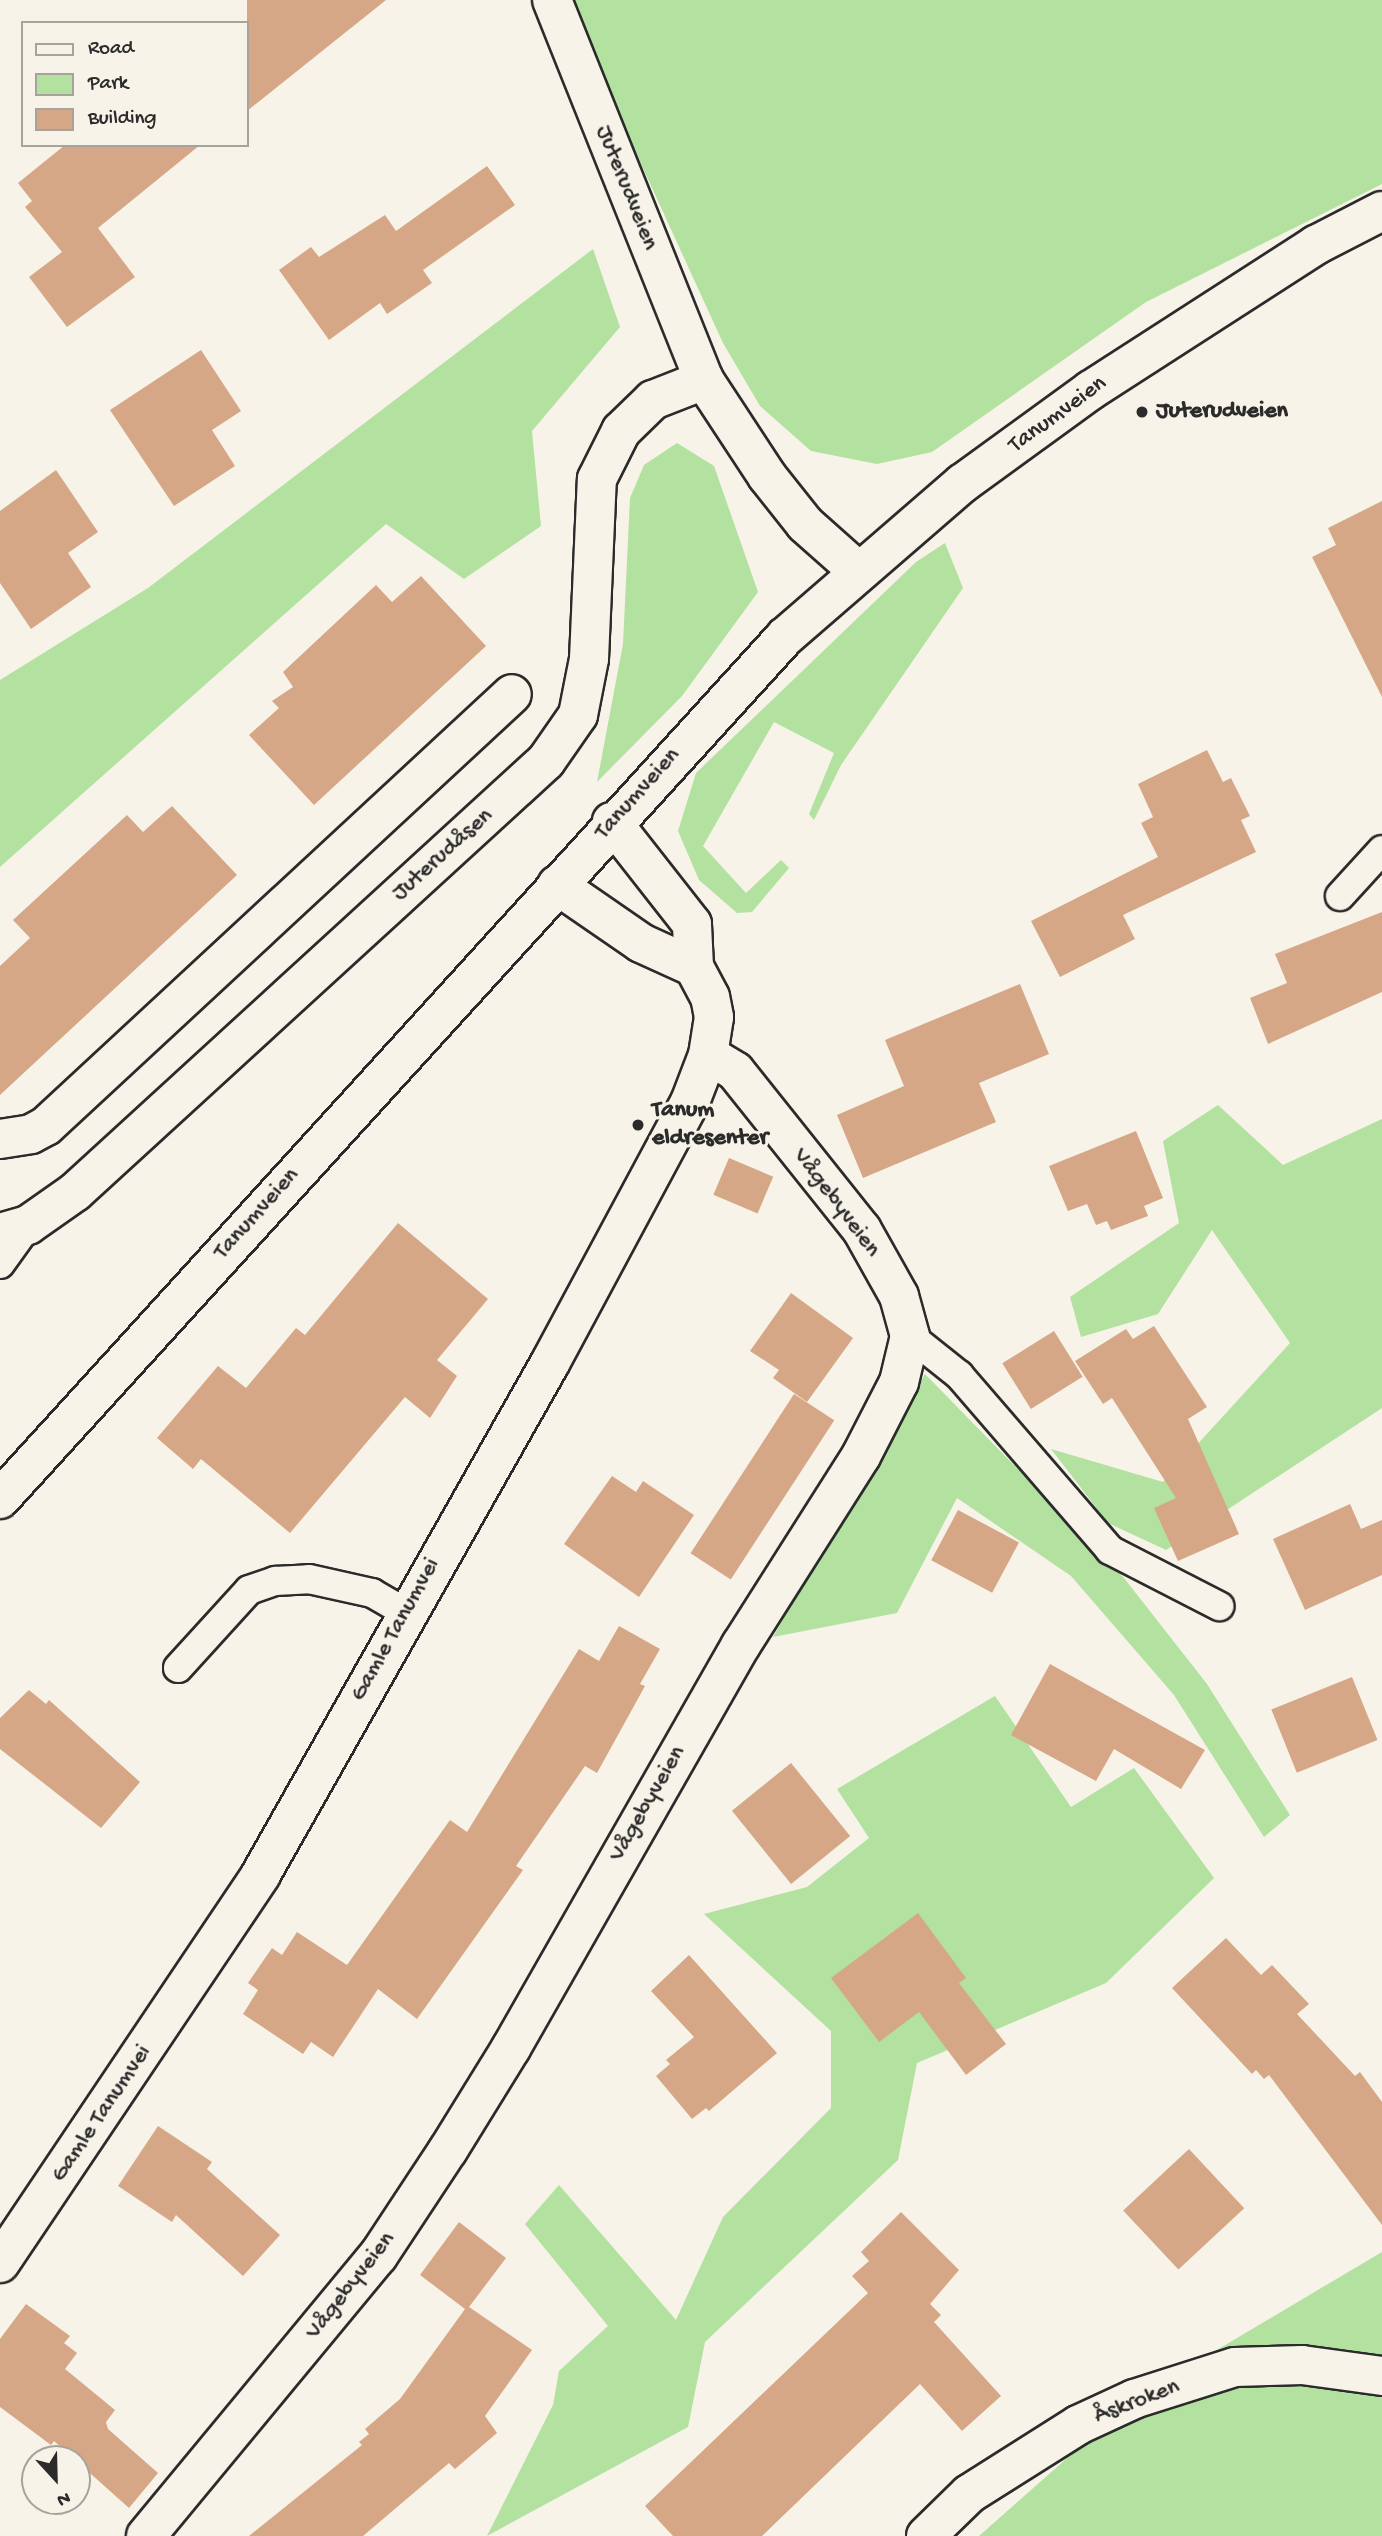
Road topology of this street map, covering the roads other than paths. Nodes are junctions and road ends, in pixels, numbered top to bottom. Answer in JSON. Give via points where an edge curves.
{"nodes":[{"id":1,"x":552,"y":0,"type":"edge"},
{"id":2,"x":1382,"y":211,"type":"edge"},
{"id":3,"x":704,"y":380,"type":"junction"},
{"id":4,"x":858,"y":571,"type":"junction"},
{"id":5,"x":512,"y":695,"type":"dead end"},
{"id":6,"x":612,"y":822,"type":"junction"},
{"id":7,"x":1382,"y":850,"type":"edge"},
{"id":8,"x":557,"y":885,"type":"junction"},
{"id":9,"x":1340,"y":896,"type":"dead end"},
{"id":10,"x":694,"y":967,"type":"junction"},
{"id":11,"x":708,"y":1055,"type":"junction"},
{"id":12,"x":0,"y":1139,"type":"edge"},
{"id":13,"x":14,"y":1229,"type":"edge"},
{"id":14,"x":0,"y":1264,"type":"edge"},
{"id":15,"x":910,"y":1336,"type":"junction"},
{"id":16,"x":0,"y":1499,"type":"edge"},
{"id":17,"x":1219,"y":1606,"type":"dead end"},
{"id":18,"x":405,"y":1612,"type":"junction"},
{"id":19,"x":178,"y":1668,"type":"dead end"},
{"id":20,"x":0,"y":2263,"type":"edge"},
{"id":21,"x":1382,"y":2376,"type":"edge"},
{"id":22,"x":146,"y":2536,"type":"edge"},
{"id":23,"x":926,"y":2536,"type":"edge"}],
"edges":[{"from":1,"to":3,"type":"street","name":"Juterudveien"},
{"from":2,"to":4,"type":"street","name":"Tanumveien","via":[[1316,245],[1091,390],[963,483]]},
{"from":3,"to":4,"type":"street","name":"Juterudveien","via":[[767,476],[805,524]]},
{"from":3,"to":13,"type":"street","name":"Juterudåsen","via":[[653,400],[621,431],[597,479],[589,659],[578,715],[546,761],[75,1192]]},
{"from":4,"to":6,"type":"street","name":"Tanumveien","via":[[785,637]]},
{"from":5,"to":12,"type":"street","via":[[46,1126],[31,1134]]},
{"from":6,"to":8,"type":"street","name":"Tanumveien"},
{"from":6,"to":10,"type":"street","name":"Gamle Tanumvei","via":[[692,924]]},
{"from":7,"to":9,"type":"lane"},
{"from":8,"to":10,"type":"street","via":[[641,943]]},
{"from":8,"to":16,"type":"street","name":"Tanumveien"},
{"from":10,"to":11,"type":"street","name":"Gamle Tanumvei","via":[[710,997],[714,1017]]},
{"from":11,"to":15,"type":"street","name":"Vågebyveien","via":[[735,1072],[862,1230],[899,1296]]},
{"from":11,"to":18,"type":"street","name":"Gamle Tanumvei","via":[[649,1182]]},
{"from":13,"to":14,"type":"lane"},
{"from":15,"to":17,"type":"lane","via":[[958,1375],[1110,1550]]},
{"from":15,"to":22,"type":"street","name":"Vågebyveien","via":[[900,1382],[861,1457],[741,1645],[455,2138],[378,2256]]},
{"from":18,"to":19,"type":"lane","via":[[372,1593],[309,1579],[275,1581],[249,1590]]},
{"from":18,"to":20,"type":"street","name":"Gamle Tanumvei","via":[[261,1874]]},
{"from":21,"to":23,"type":"street","name":"Åskroken","via":[[1302,2365],[1235,2367],[1134,2399],[1078,2425],[969,2494]]}]}
